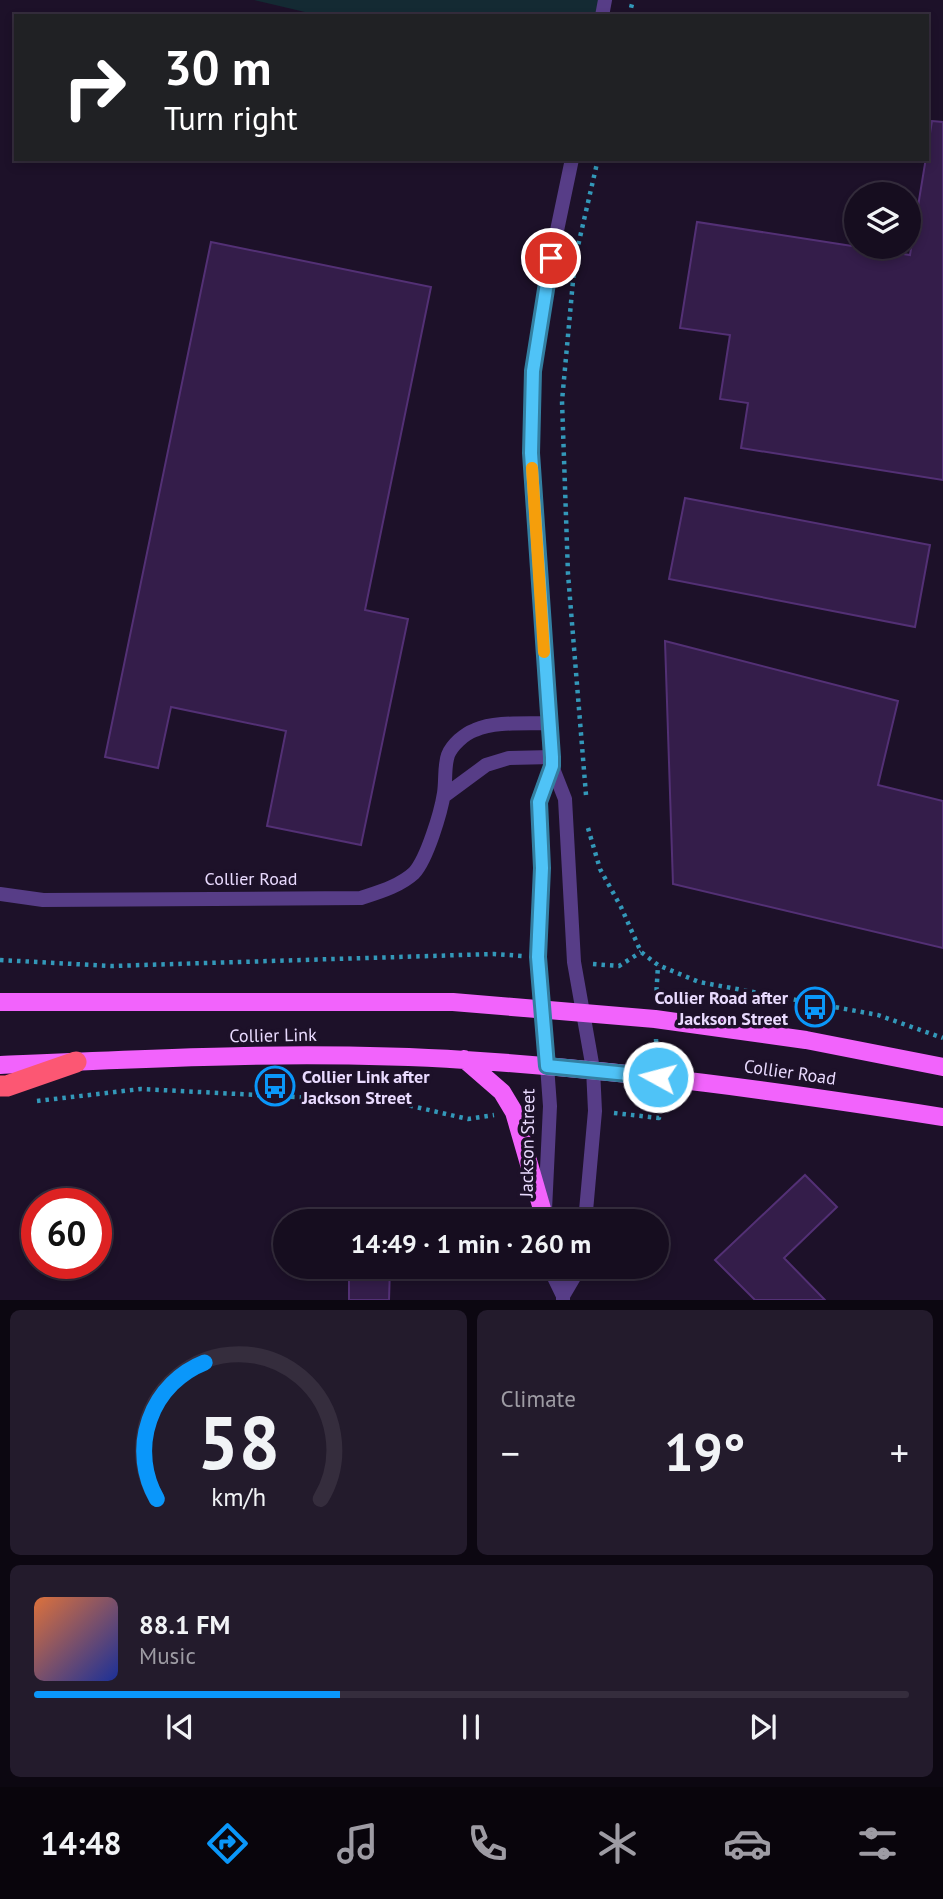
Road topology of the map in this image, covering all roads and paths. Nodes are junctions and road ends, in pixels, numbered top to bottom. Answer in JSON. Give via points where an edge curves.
{"nodes":[{"id":1,"x":572,"y":161,"type":"edge"},
{"id":2,"x":598,"y":161,"type":"edge"},
{"id":3,"x":549,"y":723,"type":"junction"},
{"id":4,"x":552,"y":762,"type":"junction"},
{"id":5,"x":444,"y":796,"type":"junction"},
{"id":6,"x":587,"y":806,"type":"dead end"},
{"id":7,"x":588,"y":820,"type":"dead end"},
{"id":8,"x":0,"y":894,"type":"edge"},
{"id":9,"x":494,"y":954,"type":"dead end"},
{"id":10,"x":0,"y":960,"type":"edge"},
{"id":11,"x":0,"y":1002,"type":"edge"},
{"id":12,"x":541,"y":1008,"type":"junction"},
{"id":13,"x":583,"y":1011,"type":"junction"},
{"id":14,"x":943,"y":1038,"type":"edge"},
{"id":15,"x":464,"y":1059,"type":"junction"},
{"id":16,"x":76,"y":1062,"type":"junction"},
{"id":17,"x":0,"y":1065,"type":"edge"},
{"id":18,"x":547,"y":1066,"type":"junction"},
{"id":19,"x":943,"y":1067,"type":"edge"},
{"id":20,"x":593,"y":1069,"type":"junction"},
{"id":21,"x":0,"y":1086,"type":"edge"},
{"id":22,"x":26,"y":1103,"type":"dead end"},
{"id":23,"x":595,"y":1111,"type":"junction"},
{"id":24,"x":514,"y":1112,"type":"junction"},
{"id":25,"x":943,"y":1117,"type":"edge"},
{"id":26,"x":659,"y":1118,"type":"dead end"},
{"id":27,"x":542,"y":1209,"type":"edge"},
{"id":28,"x":545,"y":1209,"type":"edge"},
{"id":29,"x":586,"y":1209,"type":"edge"},
{"id":30,"x":554,"y":1279,"type":"edge"},
{"id":31,"x":573,"y":1279,"type":"edge"},
{"id":32,"x":563,"y":1298,"type":"edge"}],
"edges":[{"from":1,"to":3,"type":"street","via":[[533,371],[531,453]]},
{"from":2,"to":6,"type":"path","via":[[575,259],[562,401],[568,574]]},
{"from":3,"to":4,"type":"street"},
{"from":3,"to":5,"type":"street","name":"Collier Road","via":[[475,730],[458,741],[448,755]]},
{"from":4,"to":5,"type":"street","via":[[509,758],[486,765]]},
{"from":4,"to":12,"type":"street","name":"Jackson Street","via":[[539,802]]},
{"from":4,"to":13,"type":"street","via":[[565,799],[574,962]]},
{"from":5,"to":8,"type":"street","name":"Collier Road","via":[[415,872],[361,898],[43,900]]},
{"from":7,"to":14,"type":"path","via":[[600,869],[640,952],[658,965],[699,982],[878,1015]]},
{"from":9,"to":10,"type":"path","via":[[111,966]]},
{"from":11,"to":12,"type":"main road","name":"Collier Link","via":[[439,1002]]},
{"from":12,"to":13,"type":"main road","name":"Collier Road"},
{"from":12,"to":18,"type":"street","name":"Jackson Street"},
{"from":13,"to":19,"type":"main road","name":"Collier Road","via":[[806,1040]]},
{"from":13,"to":20,"type":"street"},
{"from":15,"to":16,"type":"main road","name":"Collier Link","via":[[337,1056]]},
{"from":15,"to":18,"type":"main road","name":"Collier Link"},
{"from":15,"to":24,"type":"main road","via":[[502,1091]]},
{"from":16,"to":17,"type":"main road","name":"Collier Link"},
{"from":16,"to":21,"type":"highway"},
{"from":18,"to":20,"type":"main road","name":"Collier Road"},
{"from":18,"to":28,"type":"street","name":"Jackson Street","via":[[550,1116]]},
{"from":20,"to":23,"type":"street"},
{"from":20,"to":25,"type":"main road","name":"Collier Road"},
{"from":22,"to":24,"type":"path","via":[[141,1089],[394,1102],[468,1119]]},
{"from":23,"to":26,"type":"path"},
{"from":23,"to":29,"type":"street"},
{"from":24,"to":27,"type":"main road"},
{"from":30,"to":32,"type":"street"},
{"from":31,"to":32,"type":"street"}]}
